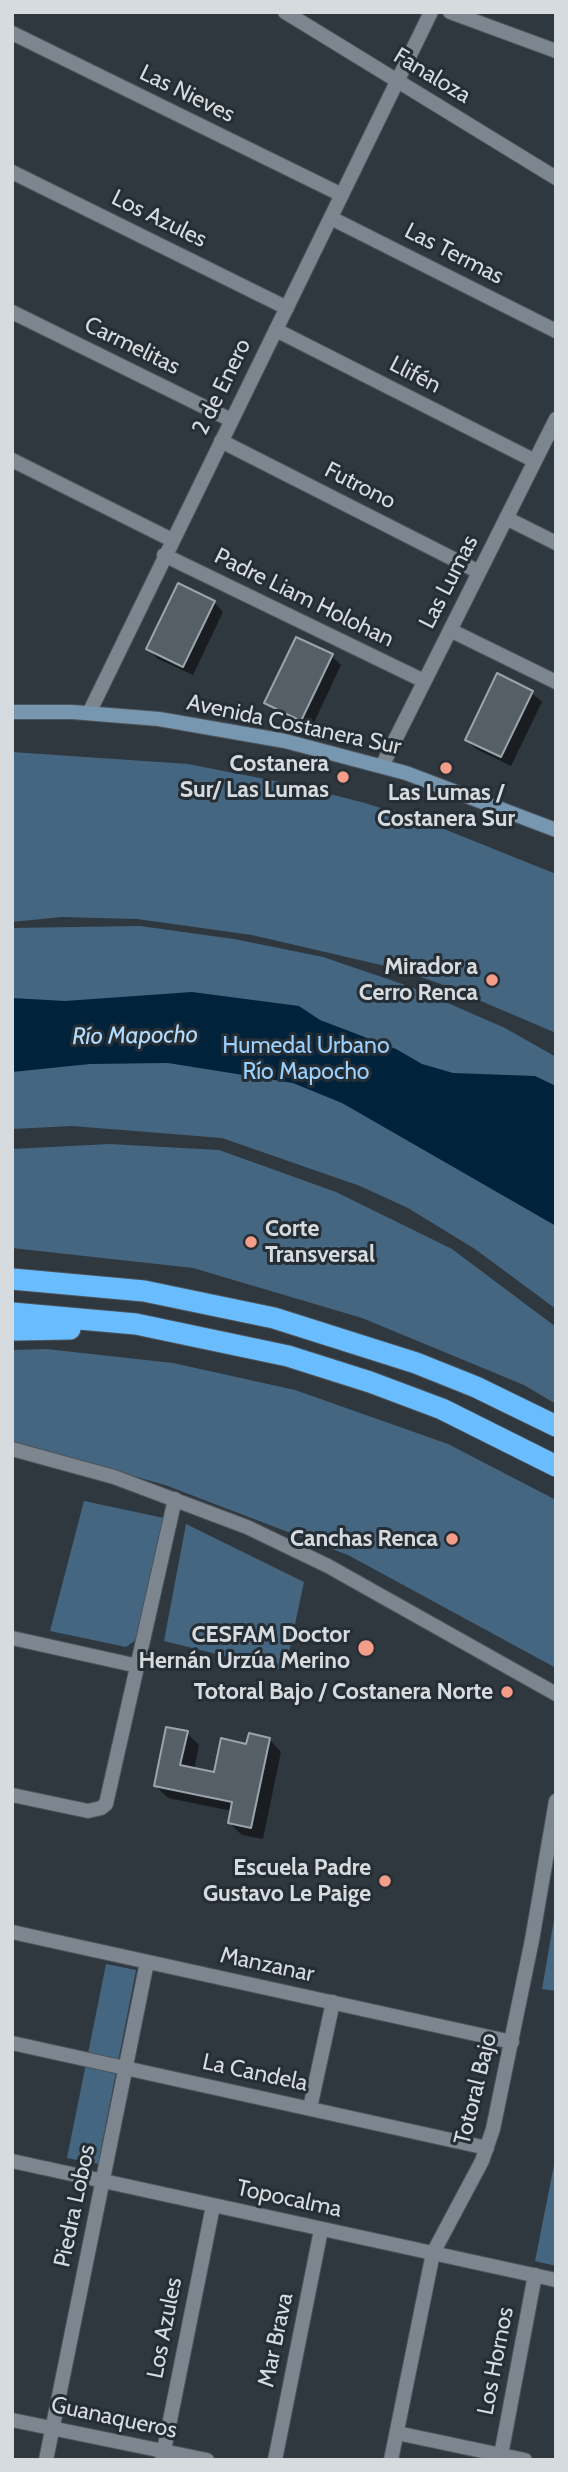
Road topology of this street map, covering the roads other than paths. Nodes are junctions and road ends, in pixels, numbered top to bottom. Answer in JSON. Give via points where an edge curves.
{"nodes":[{"id":1,"x":285,"y":12,"type":"edge"},
{"id":2,"x":431,"y":12,"type":"edge"},
{"id":3,"x":450,"y":12,"type":"edge"},
{"id":4,"x":12,"y":33,"type":"edge"},
{"id":5,"x":556,"y":51,"type":"edge"},
{"id":6,"x":398,"y":82,"type":"junction"},
{"id":7,"x":12,"y":172,"type":"edge"},
{"id":8,"x":556,"y":178,"type":"edge"},
{"id":9,"x":342,"y":195,"type":"junction"},
{"id":10,"x":331,"y":218,"type":"junction"},
{"id":11,"x":286,"y":308,"type":"junction"},
{"id":12,"x":12,"y":312,"type":"edge"},
{"id":13,"x":276,"y":330,"type":"junction"},
{"id":14,"x":556,"y":331,"type":"edge"},
{"id":15,"x":556,"y":419,"type":"edge"},
{"id":16,"x":231,"y":420,"type":"junction"},
{"id":17,"x":221,"y":441,"type":"junction"},
{"id":18,"x":12,"y":460,"type":"edge"},
{"id":19,"x":535,"y":461,"type":"junction"},
{"id":20,"x":506,"y":518,"type":"junction"},
{"id":21,"x":172,"y":540,"type":"junction"},
{"id":22,"x":556,"y":542,"type":"edge"},
{"id":23,"x":164,"y":555,"type":"junction"},
{"id":24,"x":479,"y":572,"type":"junction"},
{"id":25,"x":450,"y":630,"type":"junction"},
{"id":26,"x":424,"y":681,"type":"junction"},
{"id":27,"x":556,"y":682,"type":"edge"},
{"id":28,"x":12,"y":712,"type":"edge"},
{"id":29,"x":89,"y":713,"type":"junction"},
{"id":30,"x":382,"y":766,"type":"junction"},
{"id":31,"x":556,"y":830,"type":"edge"},
{"id":32,"x":12,"y":1279,"type":"edge"},
{"id":33,"x":12,"y":1313,"type":"edge"},
{"id":34,"x":136,"y":1324,"type":"junction"},
{"id":35,"x":12,"y":1330,"type":"edge"},
{"id":36,"x":556,"y":1426,"type":"edge"},
{"id":37,"x":12,"y":1449,"type":"edge"},
{"id":38,"x":556,"y":1465,"type":"edge"},
{"id":39,"x":176,"y":1499,"type":"junction"},
{"id":40,"x":12,"y":1638,"type":"edge"},
{"id":41,"x":138,"y":1666,"type":"junction"},
{"id":42,"x":556,"y":1694,"type":"edge"},
{"id":43,"x":12,"y":1795,"type":"edge"},
{"id":44,"x":556,"y":1801,"type":"edge"},
{"id":45,"x":12,"y":1932,"type":"edge"},
{"id":46,"x":148,"y":1962,"type":"junction"},
{"id":47,"x":332,"y":2002,"type":"junction"},
{"id":48,"x":512,"y":2042,"type":"junction"},
{"id":49,"x":12,"y":2043,"type":"edge"},
{"id":50,"x":126,"y":2068,"type":"junction"},
{"id":51,"x":310,"y":2109,"type":"junction"},
{"id":52,"x":488,"y":2148,"type":"junction"},
{"id":53,"x":12,"y":2161,"type":"edge"},
{"id":54,"x":103,"y":2183,"type":"junction"},
{"id":55,"x":213,"y":2206,"type":"junction"},
{"id":56,"x":321,"y":2230,"type":"junction"},
{"id":57,"x":433,"y":2253,"type":"junction"},
{"id":58,"x":535,"y":2275,"type":"junction"},
{"id":59,"x":556,"y":2280,"type":"edge"},
{"id":60,"x":12,"y":2420,"type":"edge"},
{"id":61,"x":52,"y":2428,"type":"junction"},
{"id":62,"x":397,"y":2433,"type":"junction"},
{"id":63,"x":162,"y":2455,"type":"edge"},
{"id":64,"x":500,"y":2455,"type":"junction"},
{"id":65,"x":46,"y":2460,"type":"edge"},
{"id":66,"x":206,"y":2460,"type":"edge"},
{"id":67,"x":275,"y":2460,"type":"edge"},
{"id":68,"x":391,"y":2460,"type":"edge"},
{"id":69,"x":524,"y":2460,"type":"edge"}],
"edges":[{"from":1,"to":6,"type":"street","name":"Fanaloza"},
{"from":2,"to":6,"type":"street","name":"2 de Enero"},
{"from":3,"to":5,"type":"street"},
{"from":4,"to":9,"type":"street","name":"Las Nieves"},
{"from":6,"to":8,"type":"street","name":"Fanaloza"},
{"from":6,"to":9,"type":"street","name":"2 de Enero"},
{"from":7,"to":11,"type":"street","name":"Los Azules"},
{"from":9,"to":10,"type":"street","name":"2 de Enero"},
{"from":10,"to":11,"type":"street","name":"2 de Enero"},
{"from":10,"to":14,"type":"street","name":"Las Termas"},
{"from":11,"to":13,"type":"street","name":"2 de Enero"},
{"from":12,"to":16,"type":"street","name":"Carmelitas"},
{"from":13,"to":16,"type":"street","name":"2 de Enero"},
{"from":13,"to":19,"type":"street","name":"Llifén"},
{"from":15,"to":19,"type":"street","name":"Las Lumas"},
{"from":16,"to":17,"type":"street","name":"2 de Enero"},
{"from":17,"to":21,"type":"street","name":"2 de Enero"},
{"from":17,"to":24,"type":"street","name":"Futrono"},
{"from":18,"to":21,"type":"street"},
{"from":19,"to":20,"type":"street","name":"Las Lumas"},
{"from":20,"to":22,"type":"street"},
{"from":20,"to":24,"type":"street","name":"Las Lumas"},
{"from":21,"to":23,"type":"street","name":"2 de Enero"},
{"from":23,"to":26,"type":"street","name":"Padre Liam Holohan"},
{"from":23,"to":29,"type":"street","name":"2 de Enero"},
{"from":24,"to":25,"type":"street","name":"Las Lumas"},
{"from":25,"to":26,"type":"street","name":"Las Lumas"},
{"from":25,"to":27,"type":"street"},
{"from":26,"to":30,"type":"street","name":"Las Lumas"},
{"from":28,"to":29,"type":"main road","name":"Avenida Costanera Sur"},
{"from":29,"to":30,"type":"main road","name":"Avenida Costanera Sur","via":[[205,726]]},
{"from":30,"to":31,"type":"main road","name":"Avenida Costanera Sur"},
{"from":32,"to":36,"type":"highway","via":[[144,1291],[274,1318],[403,1358]]},
{"from":33,"to":34,"type":"highway"},
{"from":34,"to":35,"type":"highway"},
{"from":34,"to":38,"type":"highway","via":[[261,1349],[343,1372],[442,1409]]},
{"from":37,"to":39,"type":"street"},
{"from":39,"to":41,"type":"street"},
{"from":39,"to":42,"type":"street","via":[[306,1554]]},
{"from":40,"to":41,"type":"street"},
{"from":41,"to":43,"type":"street","via":[[109,1797],[101,1808],[88,1811]]},
{"from":44,"to":48,"type":"street","name":"Totoral Bajo"},
{"from":45,"to":46,"type":"street","name":"Manzanar"},
{"from":46,"to":47,"type":"street","name":"Manzanar"},
{"from":46,"to":50,"type":"street","name":"Piedra Lobos"},
{"from":47,"to":48,"type":"street","name":"Manzanar"},
{"from":47,"to":51,"type":"street"},
{"from":48,"to":52,"type":"street","name":"Totoral Bajo"},
{"from":49,"to":50,"type":"street","name":"La Candela"},
{"from":50,"to":51,"type":"street","name":"La Candela"},
{"from":50,"to":54,"type":"street","name":"Piedra Lobos"},
{"from":51,"to":52,"type":"street","name":"La Candela"},
{"from":52,"to":57,"type":"street","name":"Totoral Bajo"},
{"from":53,"to":54,"type":"street","name":"Topocalma"},
{"from":54,"to":55,"type":"street","name":"Topocalma"},
{"from":54,"to":61,"type":"street","name":"Piedra Lobos"},
{"from":55,"to":56,"type":"street","name":"Topocalma"},
{"from":55,"to":63,"type":"street","name":"Los Azules"},
{"from":56,"to":57,"type":"street","name":"Topocalma"},
{"from":56,"to":67,"type":"street","name":"Mar Brava"},
{"from":57,"to":58,"type":"street","name":"Topocalma"},
{"from":57,"to":62,"type":"street","name":"Totoral Bajo"},
{"from":58,"to":59,"type":"street","name":"Topocalma"},
{"from":58,"to":64,"type":"street","name":"Los Hornos"},
{"from":60,"to":61,"type":"street","name":"Guanaqueros"},
{"from":61,"to":63,"type":"street","name":"Guanaqueros"},
{"from":61,"to":65,"type":"street","name":"Piedra Lobos"},
{"from":62,"to":64,"type":"street"},
{"from":62,"to":68,"type":"street","name":"Totoral Bajo"},
{"from":63,"to":66,"type":"street","name":"Guanaqueros"},
{"from":64,"to":69,"type":"street"}]}
